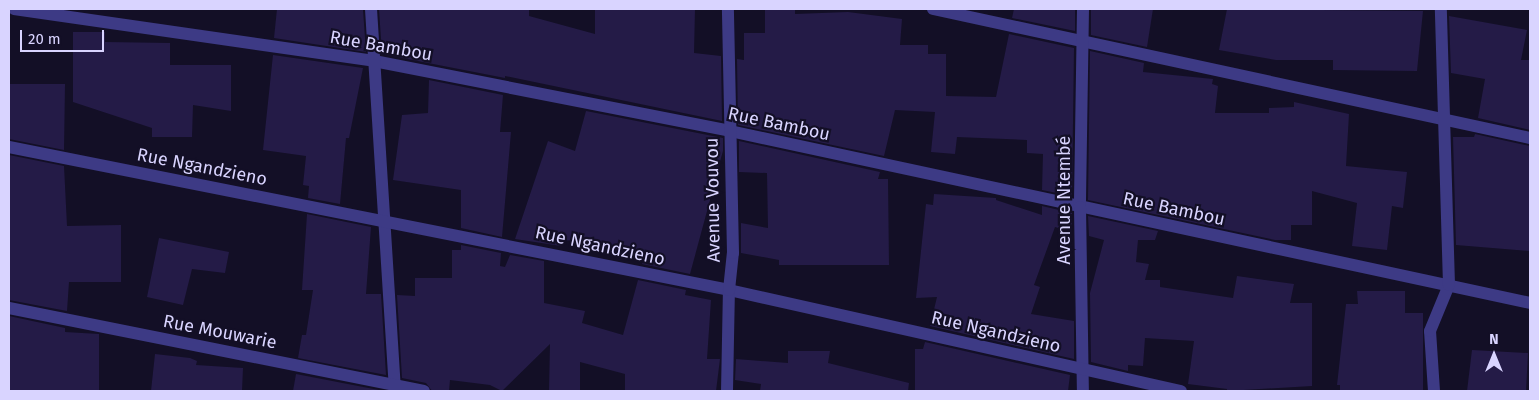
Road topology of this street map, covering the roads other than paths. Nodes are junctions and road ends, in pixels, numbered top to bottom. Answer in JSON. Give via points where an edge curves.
{"nodes":[{"id":1,"x":14,"y":9,"type":"edge"},
{"id":2,"x":371,"y":9,"type":"edge"},
{"id":3,"x":728,"y":9,"type":"edge"},
{"id":4,"x":933,"y":9,"type":"edge"},
{"id":5,"x":1083,"y":9,"type":"edge"},
{"id":6,"x":1441,"y":9,"type":"edge"},
{"id":7,"x":1082,"y":43,"type":"junction"},
{"id":8,"x":374,"y":61,"type":"junction"},
{"id":9,"x":1446,"y":118,"type":"junction"},
{"id":10,"x":730,"y":131,"type":"junction"},
{"id":11,"x":1530,"y":138,"type":"edge"},
{"id":12,"x":9,"y":147,"type":"edge"},
{"id":13,"x":1080,"y":207,"type":"junction"},
{"id":14,"x":385,"y":220,"type":"junction"},
{"id":15,"x":1450,"y":285,"type":"junction"},
{"id":16,"x":729,"y":290,"type":"junction"},
{"id":17,"x":1530,"y":303,"type":"edge"},
{"id":18,"x":9,"y":308,"type":"edge"},
{"id":19,"x":1083,"y":370,"type":"junction"},
{"id":20,"x":395,"y":388,"type":"edge"},
{"id":21,"x":424,"y":391,"type":"edge"},
{"id":22,"x":728,"y":391,"type":"edge"},
{"id":23,"x":1083,"y":391,"type":"edge"},
{"id":24,"x":1181,"y":391,"type":"edge"},
{"id":25,"x":1434,"y":391,"type":"edge"}],
"edges":[{"from":1,"to":8,"type":"street","name":"Rue Bambou"},
{"from":2,"to":8,"type":"street"},
{"from":3,"to":10,"type":"street","name":"Avenue Vouvou"},
{"from":4,"to":7,"type":"street"},
{"from":5,"to":7,"type":"street","name":"Avenue Ntembé"},
{"from":6,"to":9,"type":"street"},
{"from":7,"to":9,"type":"street"},
{"from":7,"to":13,"type":"street","name":"Avenue Ntembé"},
{"from":8,"to":10,"type":"street","name":"Rue Bambou"},
{"from":8,"to":14,"type":"street"},
{"from":9,"to":11,"type":"street"},
{"from":9,"to":15,"type":"street"},
{"from":10,"to":13,"type":"street","name":"Rue Bambou"},
{"from":10,"to":16,"type":"street","name":"Avenue Vouvou","via":[[733,253]]},
{"from":12,"to":14,"type":"street","name":"Rue Ngandzieno"},
{"from":13,"to":15,"type":"street","name":"Rue Bambou"},
{"from":13,"to":19,"type":"street","name":"Avenue Ntembé"},
{"from":14,"to":16,"type":"street","name":"Rue Ngandzieno"},
{"from":14,"to":20,"type":"street"},
{"from":15,"to":17,"type":"street","name":"Rue Bambou"},
{"from":15,"to":25,"type":"street","via":[[1430,331]]},
{"from":16,"to":19,"type":"street","name":"Rue Ngandzieno"},
{"from":16,"to":22,"type":"street","name":"Avenue Vouvou"},
{"from":18,"to":20,"type":"street","name":"Rue Mouwarie"},
{"from":19,"to":23,"type":"street","name":"Avenue Ntembé"},
{"from":19,"to":24,"type":"street","name":"Rue Ngandzieno"},
{"from":20,"to":21,"type":"street","name":"Rue Mouwarie"}]}
